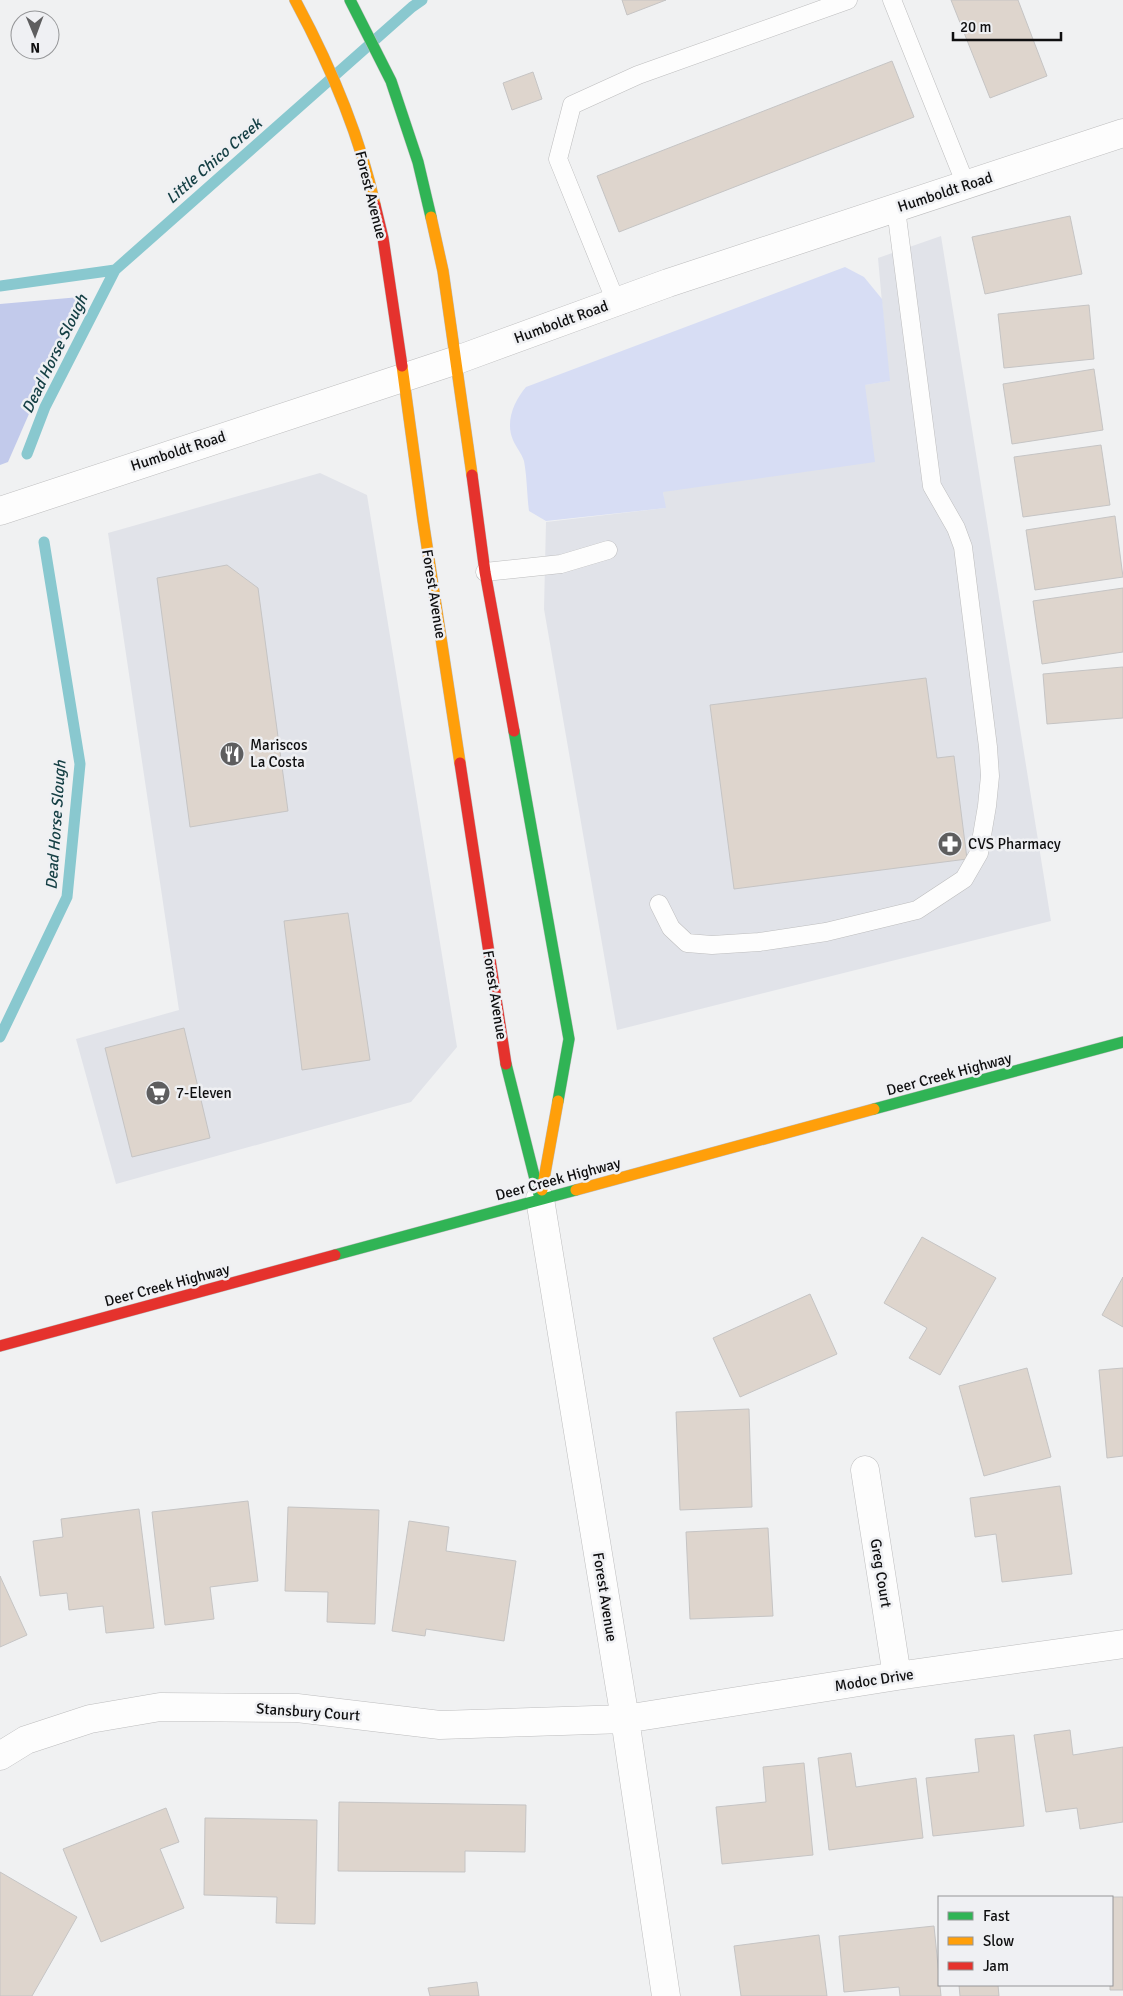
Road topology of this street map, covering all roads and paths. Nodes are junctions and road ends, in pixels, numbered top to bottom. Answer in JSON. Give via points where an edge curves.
{"nodes":[{"id":1,"x":295,"y":0,"type":"edge"},
{"id":2,"x":350,"y":0,"type":"edge"},
{"id":3,"x":848,"y":0,"type":"edge"},
{"id":4,"x":892,"y":0,"type":"edge"},
{"id":5,"x":1123,"y":133,"type":"edge"},
{"id":6,"x":966,"y":185,"type":"junction"},
{"id":7,"x":896,"y":209,"type":"junction"},
{"id":8,"x":616,"y":302,"type":"junction"},
{"id":9,"x":457,"y":360,"type":"junction"},
{"id":10,"x":404,"y":376,"type":"junction"},
{"id":11,"x":0,"y":511,"type":"edge"},
{"id":12,"x":608,"y":550,"type":"dead end"},
{"id":13,"x":485,"y":572,"type":"junction"},
{"id":14,"x":659,"y":904,"type":"dead end"},
{"id":15,"x":1123,"y":1042,"type":"edge"},
{"id":16,"x":540,"y":1199,"type":"junction"},
{"id":17,"x":0,"y":1346,"type":"edge"},
{"id":18,"x":865,"y":1470,"type":"dead end"},
{"id":19,"x":1123,"y":1644,"type":"edge"},
{"id":20,"x":897,"y":1676,"type":"junction"},
{"id":21,"x":625,"y":1719,"type":"junction"},
{"id":22,"x":0,"y":1756,"type":"edge"},
{"id":23,"x":666,"y":1996,"type":"edge"}],
"edges":[{"from":1,"to":10,"type":"street","name":"Forest Avenue","via":[[322,50],[368,172],[383,238]]},
{"from":2,"to":9,"type":"street","name":"Forest Avenue","via":[[390,81],[418,162],[443,271]]},
{"from":3,"to":8,"type":"lane","via":[[638,75],[572,105],[558,159]]},
{"from":4,"to":6,"type":"lane"},
{"from":5,"to":6,"type":"street","name":"Humboldt Road"},
{"from":6,"to":7,"type":"street","name":"Humboldt Road"},
{"from":7,"to":8,"type":"street","name":"Humboldt Road"},
{"from":7,"to":14,"type":"lane","via":[[932,486],[963,547],[990,776],[979,853],[964,879],[917,910],[826,932],[712,946],[687,943],[671,928]]},
{"from":8,"to":9,"type":"street","name":"Humboldt Road"},
{"from":9,"to":10,"type":"street","name":"Humboldt Road"},
{"from":9,"to":13,"type":"street","name":"Forest Avenue"},
{"from":10,"to":11,"type":"street","name":"Humboldt Road"},
{"from":10,"to":16,"type":"street","name":"Forest Avenue","via":[[506,1063]]},
{"from":12,"to":13,"type":"lane","via":[[560,564]]},
{"from":13,"to":16,"type":"street","name":"Forest Avenue","via":[[569,1039]]},
{"from":15,"to":16,"type":"street","name":"Deer Creek Highway"},
{"from":16,"to":17,"type":"street","name":"Deer Creek Highway"},
{"from":16,"to":21,"type":"street","name":"Forest Avenue"},
{"from":18,"to":20,"type":"street","name":"Greg Court"},
{"from":19,"to":20,"type":"street","name":"Modoc Drive"},
{"from":20,"to":21,"type":"street","name":"Modoc Drive"},
{"from":21,"to":22,"type":"street","name":"Stansbury Court","via":[[440,1725],[297,1708],[160,1707],[90,1719],[26,1740]]},
{"from":21,"to":23,"type":"street","name":"Forest Avenue"}]}
